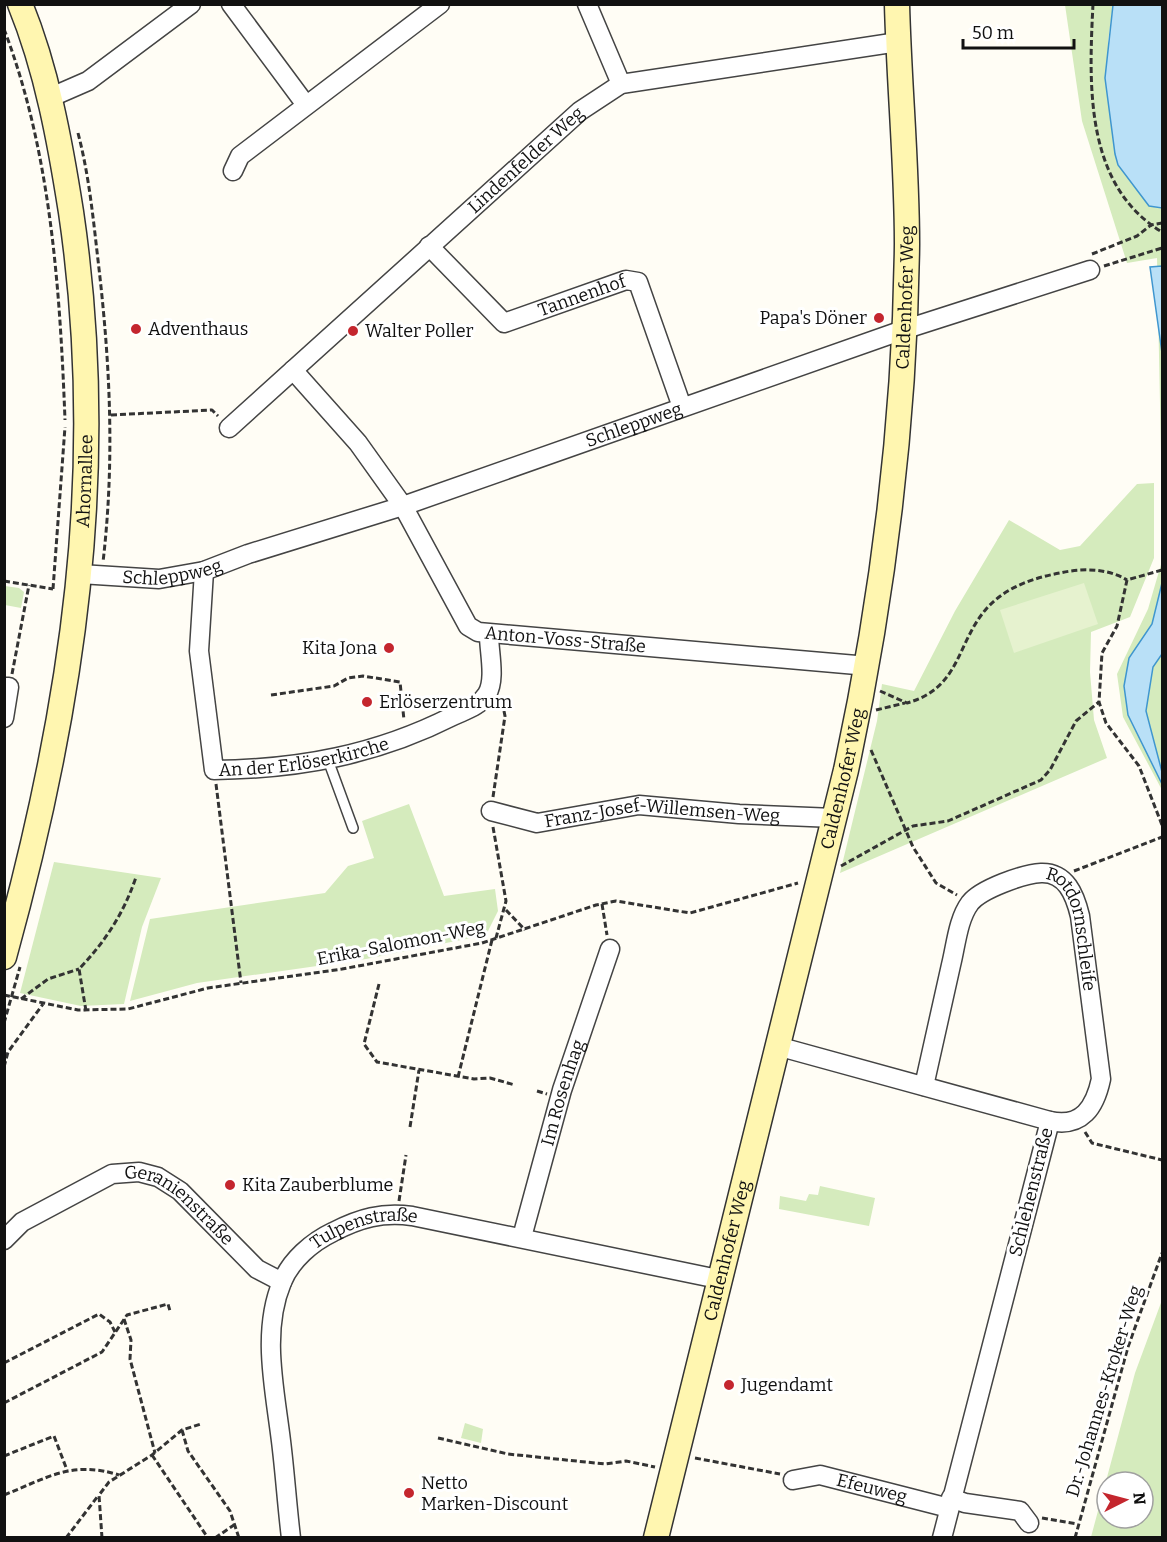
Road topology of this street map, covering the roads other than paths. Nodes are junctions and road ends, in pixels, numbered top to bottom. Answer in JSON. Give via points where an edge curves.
{"nodes":[{"id":1,"x":20,"y":4,"type":"edge"},
{"id":2,"x":191,"y":4,"type":"edge"},
{"id":3,"x":231,"y":4,"type":"edge"},
{"id":4,"x":440,"y":4,"type":"edge"},
{"id":5,"x":587,"y":4,"type":"edge"},
{"id":6,"x":897,"y":4,"type":"edge"},
{"id":7,"x":898,"y":42,"type":"junction"},
{"id":8,"x":621,"y":84,"type":"junction"},
{"id":9,"x":49,"y":98,"type":"junction"},
{"id":10,"x":306,"y":105,"type":"junction"},
{"id":11,"x":233,"y":171,"type":"dead end"},
{"id":12,"x":429,"y":246,"type":"junction"},
{"id":13,"x":1090,"y":270,"type":"road end"},
{"id":14,"x":903,"y":330,"type":"junction"},
{"id":15,"x":293,"y":370,"type":"junction"},
{"id":16,"x":682,"y":408,"type":"junction"},
{"id":17,"x":229,"y":428,"type":"road end"},
{"id":18,"x":403,"y":506,"type":"junction"},
{"id":19,"x":204,"y":571,"type":"junction"},
{"id":20,"x":79,"y":583,"type":"junction"},
{"id":21,"x":489,"y":635,"type":"junction"},
{"id":22,"x":866,"y":676,"type":"junction"},
{"id":23,"x":7,"y":687,"type":"edge"},
{"id":24,"x":4,"y":718,"type":"edge"},
{"id":25,"x":328,"y":760,"type":"junction"},
{"id":26,"x":491,"y":811,"type":"dead end"},
{"id":27,"x":834,"y":818,"type":"junction"},
{"id":28,"x":353,"y":828,"type":"dead end"},
{"id":29,"x":610,"y":949,"type":"road end"},
{"id":30,"x":4,"y":957,"type":"edge"},
{"id":31,"x":777,"y":1046,"type":"junction"},
{"id":32,"x":924,"y":1086,"type":"junction"},
{"id":33,"x":1050,"y":1120,"type":"junction"},
{"id":34,"x":522,"y":1237,"type":"junction"},
{"id":35,"x":4,"y":1240,"type":"edge"},
{"id":36,"x":718,"y":1279,"type":"junction"},
{"id":37,"x":282,"y":1282,"type":"junction"},
{"id":38,"x":793,"y":1480,"type":"road end"},
{"id":39,"x":950,"y":1503,"type":"junction"},
{"id":40,"x":1029,"y":1522,"type":"road end"},
{"id":41,"x":291,"y":1538,"type":"edge"},
{"id":42,"x":656,"y":1538,"type":"edge"},
{"id":43,"x":942,"y":1538,"type":"edge"}],
"edges":[{"from":1,"to":9,"type":"street","name":"Ahornallee"},
{"from":2,"to":9,"type":"street","via":[[88,81]]},
{"from":3,"to":10,"type":"street"},
{"from":4,"to":10,"type":"street"},
{"from":5,"to":8,"type":"street"},
{"from":6,"to":7,"type":"street","name":"Caldenhofer Weg"},
{"from":7,"to":8,"type":"street","name":"Lindenfelder Weg"},
{"from":7,"to":14,"type":"street","name":"Caldenhofer Weg","via":[[907,242]]},
{"from":8,"to":12,"type":"street","name":"Lindenfelder Weg","via":[[580,111]]},
{"from":9,"to":20,"type":"street","name":"Ahornallee","via":[[73,230],[84,334],[88,470]]},
{"from":10,"to":11,"type":"street","via":[[240,156]]},
{"from":12,"to":15,"type":"street","name":"Lindenfelder Weg"},
{"from":12,"to":16,"type":"street","name":"Tannenhof","via":[[504,323],[626,280],[638,282]]},
{"from":13,"to":14,"type":"street","name":"Schleppweg"},
{"from":14,"to":16,"type":"street","name":"Schleppweg"},
{"from":14,"to":22,"type":"street","name":"Caldenhofer Weg","via":[[889,523]]},
{"from":15,"to":17,"type":"street","name":"Lindenfelder Weg"},
{"from":15,"to":18,"type":"street","name":"Anton-Voss-Straße","via":[[358,443]]},
{"from":16,"to":18,"type":"street","name":"Schleppweg"},
{"from":18,"to":19,"type":"street","name":"Schleppweg"},
{"from":18,"to":21,"type":"street","name":"Anton-Voss-Straße","via":[[468,626]]},
{"from":19,"to":20,"type":"street","name":"Schleppweg","via":[[159,579]]},
{"from":19,"to":25,"type":"street","name":"An der Erlöserkirche","via":[[200,651],[214,770],[269,770]]},
{"from":20,"to":30,"type":"street","name":"Ahornallee","via":[[65,686],[40,816]]},
{"from":21,"to":22,"type":"street","name":"Anton-Voss-Straße"},
{"from":21,"to":25,"type":"street","name":"An der Erlöserkirche","via":[[491,680],[480,702],[406,737]]},
{"from":22,"to":27,"type":"street","name":"Caldenhofer Weg"},
{"from":23,"to":24,"type":"street"},
{"from":25,"to":28,"type":"lane"},
{"from":26,"to":27,"type":"street","name":"Franz-Josef-Willemsen-Weg","via":[[537,823],[639,806]]},
{"from":27,"to":31,"type":"street","name":"Caldenhofer Weg"},
{"from":29,"to":34,"type":"street","name":"Im Rosenhag","via":[[562,1090]]},
{"from":31,"to":32,"type":"street","name":"Schlehenstraße"},
{"from":31,"to":36,"type":"street","name":"Caldenhofer Weg"},
{"from":32,"to":33,"type":"street","name":"Schlehenstraße"},
{"from":32,"to":33,"type":"street","name":"Rotdornschleife","via":[[959,929],[970,902],[1029,875],[1048,873],[1064,880],[1077,904],[1101,1064],[1096,1095],[1078,1121]]},
{"from":33,"to":39,"type":"street","name":"Schlehenstraße"},
{"from":34,"to":36,"type":"street","name":"Tulpenstraße"},
{"from":34,"to":37,"type":"street","name":"Tulpenstraße","via":[[397,1214],[375,1215],[328,1234],[296,1260]]},
{"from":35,"to":37,"type":"street","name":"Geranienstraße","via":[[22,1222],[112,1174],[139,1172],[158,1177],[180,1191],[257,1269]]},
{"from":36,"to":42,"type":"street","name":"Caldenhofer Weg"},
{"from":37,"to":41,"type":"street","name":"Tulpenstraße","via":[[274,1314],[272,1348]]},
{"from":38,"to":39,"type":"street","name":"Efeuweg","via":[[820,1475]]},
{"from":39,"to":40,"type":"street","name":"Efeuweg","via":[[1020,1511]]},
{"from":39,"to":43,"type":"street","name":"Schlehenstraße"}]}
